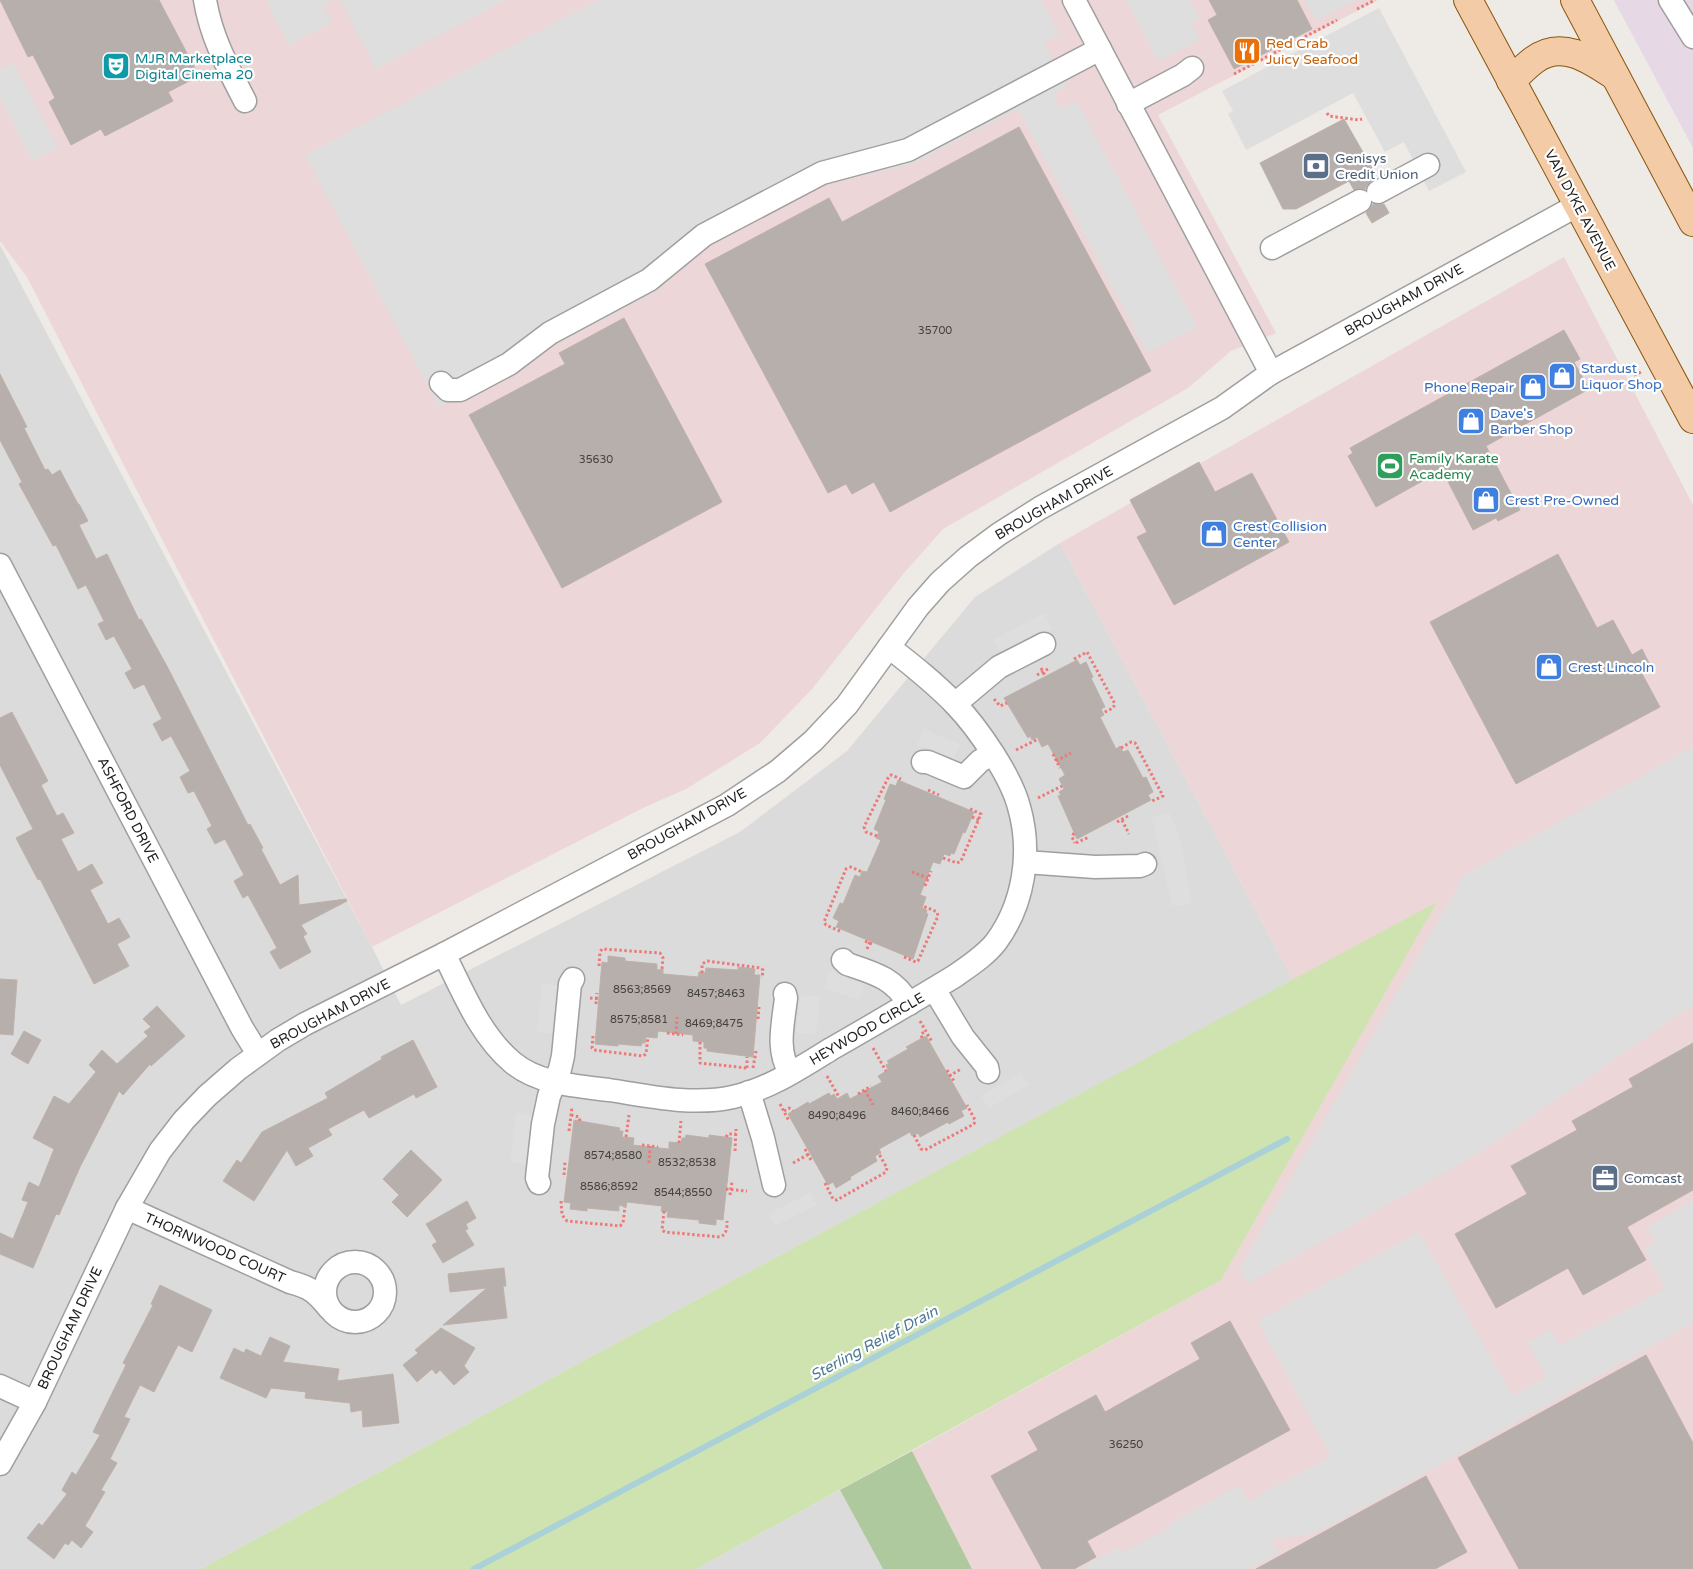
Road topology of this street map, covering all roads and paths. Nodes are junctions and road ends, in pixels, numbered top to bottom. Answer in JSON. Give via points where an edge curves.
{"nodes":[{"id":1,"x":205,"y":0,"type":"edge"},
{"id":2,"x":1074,"y":0,"type":"edge"},
{"id":3,"x":1375,"y":0,"type":"edge"},
{"id":4,"x":1468,"y":0,"type":"edge"},
{"id":5,"x":1575,"y":0,"type":"edge"},
{"id":6,"x":1670,"y":0,"type":"edge"},
{"id":7,"x":1357,"y":9,"type":"dead end"},
{"id":8,"x":1337,"y":20,"type":"dead end"},
{"id":9,"x":1693,"y":37,"type":"edge"},
{"id":10,"x":1100,"y":49,"type":"junction"},
{"id":11,"x":1192,"y":68,"type":"dead end"},
{"id":12,"x":1234,"y":74,"type":"dead end"},
{"id":13,"x":1616,"y":77,"type":"junction"},
{"id":14,"x":1511,"y":81,"type":"junction"},
{"id":15,"x":245,"y":101,"type":"dead end"},
{"id":16,"x":1128,"y":104,"type":"junction"},
{"id":17,"x":1327,"y":113,"type":"dead end"},
{"id":18,"x":1362,"y":119,"type":"dead end"},
{"id":19,"x":1428,"y":165,"type":"dead end"},
{"id":20,"x":1578,"y":205,"type":"junction"},
{"id":21,"x":1693,"y":222,"type":"edge"},
{"id":22,"x":1272,"y":248,"type":"dead end"},
{"id":23,"x":1271,"y":373,"type":"junction"},
{"id":24,"x":441,"y":383,"type":"dead end"},
{"id":25,"x":1693,"y":419,"type":"edge"},
{"id":26,"x":0,"y":565,"type":"edge"},
{"id":27,"x":1044,"y":644,"type":"dead end"},
{"id":28,"x":889,"y":647,"type":"junction"},
{"id":29,"x":1074,"y":659,"type":"dead end"},
{"id":30,"x":1048,"y":669,"type":"dead end"},
{"id":31,"x":1037,"y":675,"type":"dead end"},
{"id":32,"x":994,"y":698,"type":"dead end"},
{"id":33,"x":1007,"y":703,"type":"dead end"},
{"id":34,"x":955,"y":704,"type":"junction"},
{"id":35,"x":1103,"y":713,"type":"dead end"},
{"id":36,"x":1038,"y":739,"type":"dead end"},
{"id":37,"x":1121,"y":748,"type":"dead end"},
{"id":38,"x":1003,"y":752,"type":"junction"},
{"id":39,"x":1071,"y":753,"type":"dead end"},
{"id":40,"x":1053,"y":754,"type":"dead end"},
{"id":41,"x":1056,"y":761,"type":"junction"},
{"id":42,"x":923,"y":762,"type":"dead end"},
{"id":43,"x":1060,"y":768,"type":"dead end"},
{"id":44,"x":901,"y":779,"type":"dead end"},
{"id":45,"x":1062,"y":786,"type":"dead end"},
{"id":46,"x":928,"y":790,"type":"dead end"},
{"id":47,"x":940,"y":795,"type":"dead end"},
{"id":48,"x":1037,"y":799,"type":"dead end"},
{"id":49,"x":1152,"y":801,"type":"dead end"},
{"id":50,"x":968,"y":808,"type":"dead end"},
{"id":51,"x":1128,"y":816,"type":"dead end"},
{"id":52,"x":972,"y":817,"type":"dead end"},
{"id":53,"x":979,"y":820,"type":"junction"},
{"id":54,"x":1122,"y":820,"type":"junction"},
{"id":55,"x":1117,"y":822,"type":"dead end"},
{"id":56,"x":1074,"y":833,"type":"dead end"},
{"id":57,"x":1129,"y":834,"type":"dead end"},
{"id":58,"x":877,"y":836,"type":"dead end"},
{"id":59,"x":1075,"y":844,"type":"dead end"},
{"id":60,"x":943,"y":858,"type":"dead end"},
{"id":61,"x":1025,"y":862,"type":"junction"},
{"id":62,"x":1145,"y":864,"type":"dead end"},
{"id":63,"x":931,"y":871,"type":"dead end"},
{"id":64,"x":862,"y":872,"type":"dead end"},
{"id":65,"x":912,"y":872,"type":"dead end"},
{"id":66,"x":928,"y":878,"type":"junction"},
{"id":67,"x":925,"y":886,"type":"dead end"},
{"id":68,"x":923,"y":906,"type":"dead end"},
{"id":69,"x":840,"y":931,"type":"dead end"},
{"id":70,"x":864,"y":941,"type":"dead end"},
{"id":71,"x":874,"y":945,"type":"dead end"},
{"id":72,"x":915,"y":953,"type":"dead end"},
{"id":73,"x":444,"y":954,"type":"junction"},
{"id":74,"x":921,"y":955,"type":"junction"},
{"id":75,"x":904,"y":957,"type":"dead end"},
{"id":76,"x":843,"y":960,"type":"dead end"},
{"id":77,"x":599,"y":966,"type":"dead end"},
{"id":78,"x":662,"y":969,"type":"dead end"},
{"id":79,"x":702,"y":973,"type":"dead end"},
{"id":80,"x":762,"y":978,"type":"dead end"},
{"id":81,"x":573,"y":979,"type":"dead end"},
{"id":82,"x":934,"y":989,"type":"junction"},
{"id":83,"x":597,"y":994,"type":"dead end"},
{"id":84,"x":785,"y":994,"type":"dead end"},
{"id":85,"x":596,"y":1004,"type":"dead end"},
{"id":86,"x":760,"y":1007,"type":"dead end"},
{"id":87,"x":914,"y":1012,"type":"junction"},
{"id":88,"x":678,"y":1017,"type":"dead end"},
{"id":89,"x":758,"y":1019,"type":"dead end"},
{"id":90,"x":926,"y":1031,"type":"junction"},
{"id":91,"x":667,"y":1033,"type":"dead end"},
{"id":92,"x":676,"y":1034,"type":"junction"},
{"id":93,"x":683,"y":1035,"type":"dead end"},
{"id":94,"x":593,"y":1036,"type":"dead end"},
{"id":95,"x":648,"y":1038,"type":"dead end"},
{"id":96,"x":922,"y":1038,"type":"dead end"},
{"id":97,"x":700,"y":1042,"type":"dead end"},
{"id":98,"x":932,"y":1042,"type":"dead end"},
{"id":99,"x":600,"y":1045,"type":"dead end"},
{"id":100,"x":872,"y":1047,"type":"dead end"},
{"id":101,"x":756,"y":1050,"type":"dead end"},
{"id":102,"x":600,"y":1051,"type":"junction"},
{"id":103,"x":258,"y":1054,"type":"junction"},
{"id":104,"x":748,"y":1057,"type":"dead end"},
{"id":105,"x":966,"y":1066,"type":"dead end"},
{"id":106,"x":747,"y":1068,"type":"junction"},
{"id":107,"x":947,"y":1070,"type":"dead end"},
{"id":108,"x":886,"y":1071,"type":"dead end"},
{"id":109,"x":988,"y":1072,"type":"dead end"},
{"id":110,"x":790,"y":1074,"type":"junction"},
{"id":111,"x":826,"y":1074,"type":"dead end"},
{"id":112,"x":950,"y":1075,"type":"junction"},
{"id":113,"x":954,"y":1081,"type":"dead end"},
{"id":114,"x":555,"y":1082,"type":"junction"},
{"id":115,"x":871,"y":1086,"type":"dead end"},
{"id":116,"x":865,"y":1090,"type":"junction"},
{"id":117,"x":749,"y":1092,"type":"junction"},
{"id":118,"x":858,"y":1094,"type":"dead end"},
{"id":119,"x":839,"y":1098,"type":"dead end"},
{"id":120,"x":780,"y":1101,"type":"dead end"},
{"id":121,"x":572,"y":1104,"type":"dead end"},
{"id":122,"x":873,"y":1105,"type":"dead end"},
{"id":123,"x":967,"y":1105,"type":"dead end"},
{"id":124,"x":629,"y":1111,"type":"dead end"},
{"id":125,"x":784,"y":1111,"type":"junction"},
{"id":126,"x":793,"y":1111,"type":"dead end"},
{"id":127,"x":571,"y":1115,"type":"junction"},
{"id":128,"x":682,"y":1117,"type":"dead end"},
{"id":129,"x":580,"y":1121,"type":"dead end"},
{"id":130,"x":790,"y":1121,"type":"dead end"},
{"id":131,"x":736,"y":1124,"type":"dead end"},
{"id":132,"x":569,"y":1131,"type":"dead end"},
{"id":133,"x":736,"y":1134,"type":"junction"},
{"id":134,"x":914,"y":1135,"type":"dead end"},
{"id":135,"x":626,"y":1137,"type":"dead end"},
{"id":136,"x":726,"y":1137,"type":"dead end"},
{"id":137,"x":679,"y":1143,"type":"dead end"},
{"id":138,"x":642,"y":1145,"type":"dead end"},
{"id":139,"x":650,"y":1146,"type":"junction"},
{"id":140,"x":658,"y":1147,"type":"dead end"},
{"id":141,"x":805,"y":1149,"type":"dead end"},
{"id":142,"x":735,"y":1151,"type":"dead end"},
{"id":143,"x":808,"y":1154,"type":"junction"},
{"id":144,"x":879,"y":1154,"type":"dead end"},
{"id":145,"x":812,"y":1160,"type":"dead end"},
{"id":146,"x":566,"y":1162,"type":"dead end"},
{"id":147,"x":648,"y":1163,"type":"dead end"},
{"id":148,"x":793,"y":1163,"type":"dead end"},
{"id":149,"x":564,"y":1175,"type":"dead end"},
{"id":150,"x":732,"y":1182,"type":"dead end"},
{"id":151,"x":538,"y":1183,"type":"dead end"},
{"id":152,"x":824,"y":1183,"type":"dead end"},
{"id":153,"x":774,"y":1185,"type":"dead end"},
{"id":154,"x":726,"y":1189,"type":"dead end"},
{"id":155,"x":731,"y":1189,"type":"junction"},
{"id":156,"x":747,"y":1191,"type":"dead end"},
{"id":157,"x":730,"y":1195,"type":"dead end"},
{"id":158,"x":561,"y":1201,"type":"dead end"},
{"id":159,"x":625,"y":1207,"type":"dead end"},
{"id":160,"x":127,"y":1208,"type":"junction"},
{"id":161,"x":664,"y":1211,"type":"dead end"},
{"id":162,"x":728,"y":1221,"type":"dead end"},
{"id":163,"x":333,"y":1270,"type":"junction"},
{"id":164,"x":304,"y":1285,"type":"junction"},
{"id":165,"x":329,"y":1308,"type":"junction"},
{"id":166,"x":0,"y":1386,"type":"edge"},
{"id":167,"x":35,"y":1402,"type":"junction"},
{"id":168,"x":0,"y":1464,"type":"edge"}],
"edges":[{"from":1,"to":15,"type":"street","via":[[218,48]]},
{"from":2,"to":10,"type":"street"},
{"from":3,"to":7,"type":"path"},
{"from":4,"to":14,"type":"main road","name":"VAN DYKE AVENUE"},
{"from":5,"to":13,"type":"main road"},
{"from":6,"to":9,"type":"street"},
{"from":8,"to":12,"type":"path"},
{"from":10,"to":16,"type":"street"},
{"from":10,"to":24,"type":"street","via":[[908,150],[822,173],[704,235],[649,280],[550,333],[510,364],[460,390],[448,390]]},
{"from":11,"to":16,"type":"street"},
{"from":13,"to":14,"type":"main road","via":[[1586,57],[1550,52],[1535,59]]},
{"from":13,"to":21,"type":"main road"},
{"from":14,"to":20,"type":"main road","name":"VAN DYKE AVENUE"},
{"from":16,"to":23,"type":"street"},
{"from":17,"to":18,"type":"path","via":[[1329,116]]},
{"from":19,"to":22,"type":"street"},
{"from":20,"to":23,"type":"street","name":"BROUGHAM DRIVE"},
{"from":20,"to":25,"type":"main road","name":"VAN DYKE AVENUE"},
{"from":23,"to":28,"type":"street","name":"BROUGHAM DRIVE","via":[[1222,408],[999,534],[940,582]]},
{"from":26,"to":103,"type":"street","name":"ASHFORD DRIVE"},
{"from":27,"to":34,"type":"street","via":[[991,673]]},
{"from":28,"to":34,"type":"street","name":"HEYWOOD CIRCLE"},
{"from":28,"to":73,"type":"street","name":"BROUGHAM DRIVE","via":[[847,705],[813,741],[778,771],[727,805]]},
{"from":29,"to":35,"type":"path","via":[[1087,652],[1115,704]]},
{"from":30,"to":31,"type":"path"},
{"from":32,"to":33,"type":"path","via":[[1000,706]]},
{"from":34,"to":38,"type":"street","name":"HEYWOOD CIRCLE"},
{"from":36,"to":38,"type":"path"},
{"from":37,"to":49,"type":"path","via":[[1135,743],[1163,796]]},
{"from":38,"to":42,"type":"street","via":[[980,761],[964,776]]},
{"from":38,"to":61,"type":"street","name":"HEYWOOD CIRCLE","via":[[1010,785],[1020,808]]},
{"from":39,"to":41,"type":"path"},
{"from":40,"to":41,"type":"path"},
{"from":41,"to":43,"type":"path"},
{"from":44,"to":58,"type":"path","via":[[889,776],[864,827],[866,832]]},
{"from":45,"to":48,"type":"path"},
{"from":46,"to":47,"type":"path"},
{"from":50,"to":53,"type":"path","via":[[980,812]]},
{"from":51,"to":54,"type":"path"},
{"from":52,"to":53,"type":"path"},
{"from":53,"to":60,"type":"path","via":[[959,863]]},
{"from":54,"to":55,"type":"path"},
{"from":54,"to":57,"type":"path"},
{"from":56,"to":59,"type":"path"},
{"from":61,"to":62,"type":"street","via":[[1095,867]]},
{"from":61,"to":82,"type":"street","name":"HEYWOOD CIRCLE","via":[[1016,903],[995,943],[969,966]]},
{"from":63,"to":66,"type":"path"},
{"from":64,"to":69,"type":"path","via":[[851,867],[846,869],[824,922]]},
{"from":65,"to":66,"type":"path"},
{"from":66,"to":67,"type":"path"},
{"from":68,"to":74,"type":"path","via":[[939,914]]},
{"from":70,"to":71,"type":"path"},
{"from":72,"to":74,"type":"path"},
{"from":73,"to":103,"type":"street","name":"BROUGHAM DRIVE","via":[[305,1024]]},
{"from":73,"to":114,"type":"street","name":"HEYWOOD CIRCLE","via":[[481,1026],[495,1045],[523,1070]]},
{"from":74,"to":75,"type":"path","via":[[916,962]]},
{"from":76,"to":87,"type":"street","via":[[891,982],[902,992]]},
{"from":77,"to":78,"type":"path","via":[[602,949],[660,953]]},
{"from":79,"to":80,"type":"path","via":[[702,964],[707,961],[761,968]]},
{"from":81,"to":114,"type":"street","via":[[563,1056]]},
{"from":82,"to":87,"type":"street","name":"HEYWOOD CIRCLE"},
{"from":82,"to":109,"type":"street"},
{"from":83,"to":85,"type":"path"},
{"from":84,"to":110,"type":"street","via":[[782,1054]]},
{"from":86,"to":89,"type":"path"},
{"from":87,"to":90,"type":"path"},
{"from":87,"to":110,"type":"street","name":"HEYWOOD CIRCLE"},
{"from":88,"to":92,"type":"path"},
{"from":90,"to":96,"type":"path","via":[[921,1034]]},
{"from":90,"to":98,"type":"path"},
{"from":91,"to":92,"type":"path"},
{"from":92,"to":93,"type":"path"},
{"from":94,"to":102,"type":"path","via":[[592,1050]]},
{"from":95,"to":102,"type":"path","via":[[646,1056]]},
{"from":97,"to":106,"type":"path","via":[[700,1063]]},
{"from":99,"to":102,"type":"path"},
{"from":100,"to":108,"type":"path"},
{"from":101,"to":106,"type":"path","via":[[753,1069]]},
{"from":103,"to":160,"type":"street","name":"BROUGHAM DRIVE","via":[[217,1087],[184,1120],[160,1151]]},
{"from":104,"to":106,"type":"path"},
{"from":105,"to":112,"type":"path"},
{"from":107,"to":112,"type":"path"},
{"from":110,"to":117,"type":"street","name":"HEYWOOD CIRCLE"},
{"from":111,"to":119,"type":"path"},
{"from":112,"to":113,"type":"path"},
{"from":114,"to":117,"type":"street","name":"HEYWOOD CIRCLE","via":[[681,1099],[709,1100]]},
{"from":114,"to":151,"type":"street","via":[[543,1124]]},
{"from":115,"to":116,"type":"path"},
{"from":116,"to":118,"type":"path"},
{"from":116,"to":122,"type":"path"},
{"from":117,"to":153,"type":"street"},
{"from":120,"to":125,"type":"path"},
{"from":121,"to":127,"type":"path"},
{"from":123,"to":134,"type":"path","via":[[974,1124],[925,1150],[921,1149]]},
{"from":124,"to":135,"type":"path"},
{"from":125,"to":126,"type":"path","via":[[789,1108]]},
{"from":125,"to":130,"type":"path"},
{"from":127,"to":129,"type":"path","via":[[579,1117]]},
{"from":127,"to":132,"type":"path"},
{"from":128,"to":137,"type":"path"},
{"from":131,"to":133,"type":"path"},
{"from":133,"to":136,"type":"path"},
{"from":133,"to":142,"type":"path"},
{"from":138,"to":139,"type":"path"},
{"from":139,"to":140,"type":"path"},
{"from":139,"to":147,"type":"path"},
{"from":141,"to":143,"type":"path"},
{"from":143,"to":145,"type":"path"},
{"from":143,"to":148,"type":"path"},
{"from":144,"to":152,"type":"path","via":[[886,1172],[837,1200]]},
{"from":146,"to":149,"type":"path"},
{"from":150,"to":155,"type":"path"},
{"from":154,"to":155,"type":"path"},
{"from":155,"to":156,"type":"path"},
{"from":155,"to":157,"type":"path"},
{"from":158,"to":159,"type":"path","via":[[562,1215],[567,1221],[620,1226]]},
{"from":160,"to":164,"type":"street","name":"THORNWOOD COURT","via":[[290,1282]]},
{"from":160,"to":167,"type":"street","name":"BROUGHAM DRIVE"},
{"from":161,"to":162,"type":"path","via":[[662,1230],[666,1232],[720,1237],[724,1235]]},
{"from":163,"to":164,"type":"street","name":"THORNWOOD COURT","via":[[319,1281]]},
{"from":163,"to":165,"type":"street","via":[[324,1289]]},
{"from":163,"to":165,"type":"street","name":"THORNWOOD COURT","via":[[352,1261],[372,1266],[384,1283],[384,1302],[379,1311],[363,1321],[344,1320]]},
{"from":164,"to":165,"type":"street","name":"THORNWOOD COURT","via":[[318,1294]]},
{"from":166,"to":167,"type":"street"},
{"from":167,"to":168,"type":"street","name":"BROUGHAM DRIVE"}]}
